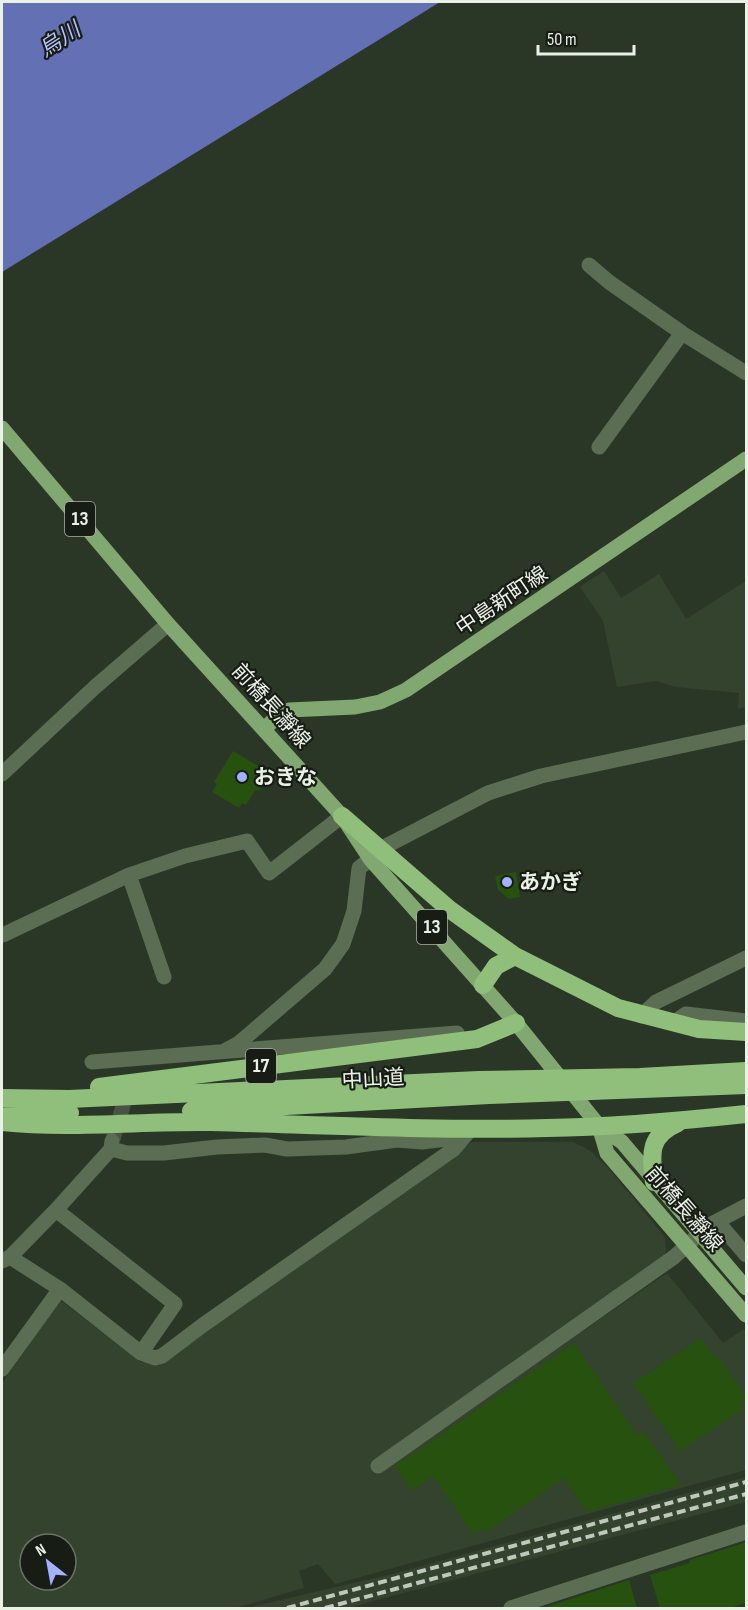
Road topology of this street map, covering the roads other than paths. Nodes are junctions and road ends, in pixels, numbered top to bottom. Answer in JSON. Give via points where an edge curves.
{"nodes":[{"id":1,"x":589,"y":265,"type":"dead end"},
{"id":2,"x":682,"y":333,"type":"junction"},
{"id":3,"x":747,"y":373,"type":"edge"},
{"id":4,"x":2,"y":428,"type":"edge"},
{"id":5,"x":599,"y":447,"type":"dead end"},
{"id":6,"x":747,"y":459,"type":"edge"},
{"id":7,"x":168,"y":624,"type":"junction"},
{"id":8,"x":264,"y":729,"type":"junction"},
{"id":9,"x":747,"y":732,"type":"edge"},
{"id":10,"x":2,"y":774,"type":"edge"},
{"id":11,"x":342,"y":816,"type":"junction"},
{"id":12,"x":377,"y":855,"type":"junction"},
{"id":13,"x":129,"y":875,"type":"junction"},
{"id":14,"x":3,"y":935,"type":"edge"},
{"id":15,"x":515,"y":956,"type":"junction"},
{"id":16,"x":747,"y":958,"type":"edge"},
{"id":17,"x":164,"y":977,"type":"dead end"},
{"id":18,"x":483,"y":986,"type":"junction"},
{"id":19,"x":641,"y":1016,"type":"junction"},
{"id":20,"x":747,"y":1021,"type":"edge"},
{"id":21,"x":516,"y":1023,"type":"junction"},
{"id":22,"x":673,"y":1023,"type":"junction"},
{"id":23,"x":747,"y":1032,"type":"edge"},
{"id":24,"x":457,"y":1034,"type":"dead end"},
{"id":25,"x":224,"y":1052,"type":"junction"},
{"id":26,"x":136,"y":1057,"type":"junction"},
{"id":27,"x":92,"y":1062,"type":"dead end"},
{"id":28,"x":747,"y":1071,"type":"edge"},
{"id":29,"x":133,"y":1073,"type":"tunnel mouth"},
{"id":30,"x":642,"y":1083,"type":"junction"},
{"id":31,"x":747,"y":1086,"type":"edge"},
{"id":32,"x":484,"y":1088,"type":"junction"},
{"id":33,"x":2,"y":1098,"type":"edge"},
{"id":34,"x":2,"y":1112,"type":"edge"},
{"id":35,"x":747,"y":1114,"type":"edge"},
{"id":36,"x":683,"y":1121,"type":"junction"},
{"id":37,"x":2,"y":1122,"type":"edge"},
{"id":38,"x":599,"y":1126,"type":"junction"},
{"id":39,"x":467,"y":1133,"type":"junction"},
{"id":40,"x":654,"y":1182,"type":"junction"},
{"id":41,"x":747,"y":1206,"type":"edge"},
{"id":42,"x":56,"y":1210,"type":"junction"},
{"id":43,"x":717,"y":1221,"type":"junction"},
{"id":44,"x":701,"y":1233,"type":"junction"},
{"id":45,"x":686,"y":1244,"type":"junction"},
{"id":46,"x":747,"y":1255,"type":"edge"},
{"id":47,"x":6,"y":1259,"type":"edge"},
{"id":48,"x":747,"y":1288,"type":"edge"},
{"id":49,"x":60,"y":1289,"type":"junction"},
{"id":50,"x":747,"y":1315,"type":"edge"},
{"id":51,"x":141,"y":1353,"type":"junction"},
{"id":52,"x":2,"y":1369,"type":"edge"},
{"id":53,"x":378,"y":1466,"type":"dead end"},
{"id":54,"x":747,"y":1532,"type":"edge"},
{"id":55,"x":512,"y":1608,"type":"edge"}],
"edges":[{"from":1,"to":2,"type":"street"},
{"from":2,"to":3,"type":"street"},
{"from":2,"to":5,"type":"street"},
{"from":4,"to":7,"type":"main road","name":"前橋長瀞線","number":"13"},
{"from":6,"to":8,"type":"main road","name":"中島新町線","via":[[406,690],[380,702],[355,707],[289,710]]},
{"from":7,"to":8,"type":"main road","name":"前橋長瀞線","number":"13"},
{"from":7,"to":10,"type":"street"},
{"from":8,"to":11,"type":"main road","name":"前橋長瀞線","number":"13"},
{"from":9,"to":12,"type":"street","via":[[501,788],[388,845]]},
{"from":11,"to":12,"type":"highway"},
{"from":11,"to":13,"type":"street","via":[[269,873],[247,842],[185,856]]},
{"from":12,"to":15,"type":"highway"},
{"from":12,"to":18,"type":"main road","name":"前橋長瀞線","number":"13"},
{"from":12,"to":25,"type":"street","via":[[359,868],[354,911],[343,944],[325,969]]},
{"from":13,"to":14,"type":"street"},
{"from":13,"to":17,"type":"street"},
{"from":15,"to":18,"type":"highway","via":[[496,966]]},
{"from":15,"to":19,"type":"highway"},
{"from":16,"to":19,"type":"street","via":[[656,1002]]},
{"from":18,"to":21,"type":"main road","name":"前橋長瀞線","number":"13"},
{"from":19,"to":22,"type":"highway"},
{"from":20,"to":22,"type":"street","via":[[686,1014]]},
{"from":21,"to":33,"type":"highway","number":"17","via":[[477,1040]]},
{"from":21,"to":38,"type":"main road","name":"前橋長瀞線","number":"13"},
{"from":22,"to":23,"type":"highway"},
{"from":24,"to":25,"type":"street"},
{"from":25,"to":26,"type":"street"},
{"from":26,"to":27,"type":"street"},
{"from":26,"to":29,"type":"street"},
{"from":28,"to":30,"type":"highway","name":"中山道","number":"17"},
{"from":30,"to":31,"type":"highway","name":"中山道","number":"17"},
{"from":30,"to":32,"type":"highway","name":"中山道","number":"17"},
{"from":32,"to":33,"type":"highway","name":"中山道","number":"17"},
{"from":32,"to":34,"type":"highway","name":"中山道","number":"17","via":[[183,1112]]},
{"from":35,"to":36,"type":"highway"},
{"from":36,"to":38,"type":"highway"},
{"from":36,"to":40,"type":"highway","via":[[670,1126],[656,1139],[651,1158]]},
{"from":37,"to":39,"type":"highway","via":[[38,1126],[197,1122]]},
{"from":38,"to":39,"type":"highway"},
{"from":38,"to":40,"type":"main road","name":"前橋長瀞線","number":"13","via":[[622,1142]]},
{"from":38,"to":45,"type":"main road","name":"前橋長瀞線","number":"13","via":[[607,1153]]},
{"from":39,"to":42,"type":"street","via":[[422,1142],[398,1140],[346,1148],[256,1146],[127,1153],[112,1144]]},
{"from":39,"to":51,"type":"street","via":[[454,1149],[162,1356]]},
{"from":40,"to":44,"type":"main road","name":"前橋長瀞線","number":"13"},
{"from":41,"to":43,"type":"street"},
{"from":42,"to":47,"type":"street"},
{"from":42,"to":51,"type":"street","via":[[175,1304]]},
{"from":43,"to":44,"type":"street"},
{"from":43,"to":46,"type":"street"},
{"from":44,"to":45,"type":"street"},
{"from":44,"to":48,"type":"main road","name":"前橋長瀞線","number":"13"},
{"from":45,"to":50,"type":"main road","name":"前橋長瀞線","number":"13"},
{"from":45,"to":53,"type":"street","via":[[674,1257]]},
{"from":47,"to":49,"type":"street"},
{"from":49,"to":51,"type":"street"},
{"from":49,"to":52,"type":"street"},
{"from":54,"to":55,"type":"street"}]}
